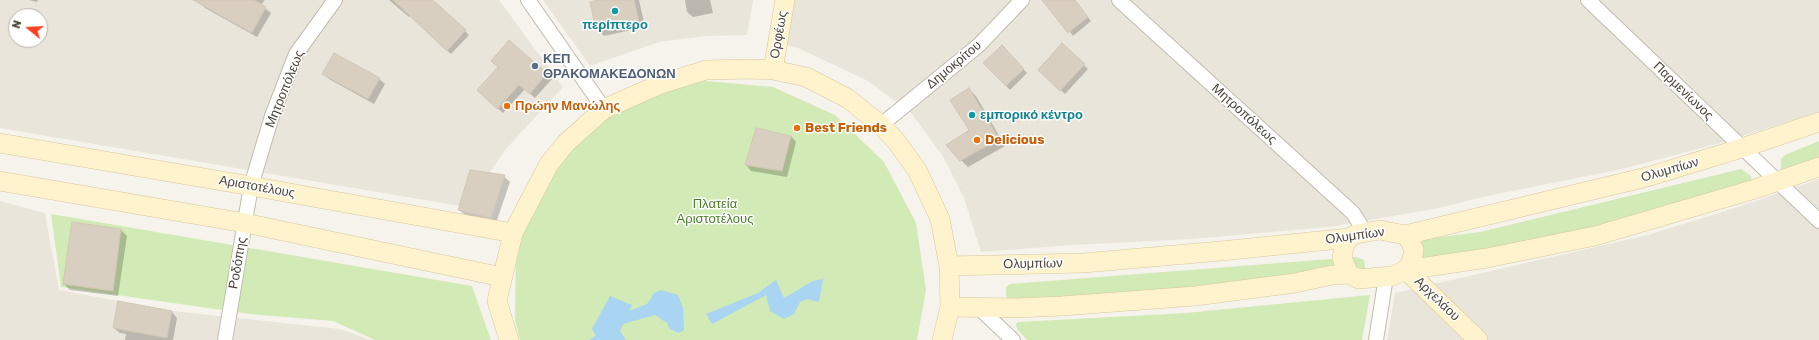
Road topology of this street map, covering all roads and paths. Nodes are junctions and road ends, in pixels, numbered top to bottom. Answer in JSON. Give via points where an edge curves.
{"nodes":[{"id":1,"x":335,"y":0,"type":"edge"},
{"id":2,"x":528,"y":0,"type":"edge"},
{"id":3,"x":785,"y":0,"type":"edge"},
{"id":4,"x":1022,"y":0,"type":"edge"},
{"id":5,"x":1119,"y":0,"type":"edge"},
{"id":6,"x":1588,"y":0,"type":"edge"},
{"id":7,"x":773,"y":70,"type":"junction"},
{"id":8,"x":604,"y":109,"type":"junction"},
{"id":9,"x":1819,"y":122,"type":"edge"},
{"id":10,"x":881,"y":125,"type":"junction"},
{"id":11,"x":0,"y":143,"type":"edge"},
{"id":12,"x":1742,"y":148,"type":"junction"},
{"id":13,"x":1819,"y":167,"type":"edge"},
{"id":14,"x":0,"y":181,"type":"edge"},
{"id":15,"x":1778,"y":182,"type":"junction"},
{"id":16,"x":251,"y":186,"type":"junction"},
{"id":17,"x":1819,"y":221,"type":"edge"},
{"id":18,"x":245,"y":223,"type":"junction"},
{"id":19,"x":513,"y":233,"type":"junction"},
{"id":20,"x":1357,"y":235,"type":"junction"},
{"id":21,"x":1405,"y":235,"type":"junction"},
{"id":22,"x":948,"y":266,"type":"junction"},
{"id":23,"x":1406,"y":270,"type":"junction"},
{"id":24,"x":1349,"y":274,"type":"junction"},
{"id":25,"x":502,"y":276,"type":"junction"},
{"id":26,"x":1386,"y":277,"type":"junction"},
{"id":27,"x":950,"y":307,"type":"junction"},
{"id":28,"x":979,"y":308,"type":"junction"},
{"id":29,"x":225,"y":340,"type":"edge"},
{"id":30,"x":509,"y":340,"type":"edge"},
{"id":31,"x":942,"y":340,"type":"edge"},
{"id":32,"x":1013,"y":340,"type":"edge"},
{"id":33,"x":1376,"y":340,"type":"edge"},
{"id":34,"x":1478,"y":340,"type":"edge"}],
"edges":[{"from":1,"to":16,"type":"street","name":"Μητροπόλεως","via":[[296,54],[272,116]]},
{"from":2,"to":8,"type":"street"},
{"from":3,"to":7,"type":"street","name":"Ορφέως"},
{"from":4,"to":10,"type":"street","name":"Δημοκρίτου","via":[[979,45]]},
{"from":5,"to":20,"type":"street","name":"Μητροπόλεως","via":[[1353,213]]},
{"from":6,"to":12,"type":"street","name":"Παρμενίωνος"},
{"from":7,"to":8,"type":"street","via":[[706,70],[658,85]]},
{"from":7,"to":10,"type":"street","via":[[806,77],[847,98]]},
{"from":8,"to":19,"type":"street","via":[[566,143],[550,164]]},
{"from":9,"to":12,"type":"street","name":"Ολυμπίων"},
{"from":10,"to":22,"type":"street","via":[[917,170],[940,219]]},
{"from":11,"to":16,"type":"street","name":"Αριστοτέλους"},
{"from":12,"to":15,"type":"street","name":"Παρμενίωνος"},
{"from":12,"to":21,"type":"street","name":"Ολυμπίων","via":[[1647,177]]},
{"from":13,"to":15,"type":"street"},
{"from":14,"to":18,"type":"street"},
{"from":15,"to":17,"type":"street","name":"Παρμενίωνος"},
{"from":15,"to":23,"type":"street","via":[[1595,236],[1487,258]]},
{"from":16,"to":18,"type":"street","name":"Ροδόπης"},
{"from":16,"to":19,"type":"street","name":"Αριστοτέλους"},
{"from":18,"to":25,"type":"street"},
{"from":18,"to":29,"type":"street","name":"Ροδόπης"},
{"from":19,"to":25,"type":"street"},
{"from":20,"to":21,"type":"street","name":"Ολυμπίων","via":[[1380,230]]},
{"from":20,"to":22,"type":"street","name":"Ολυμπίων","via":[[1221,251],[1082,263]]},
{"from":20,"to":24,"type":"street","via":[[1344,247],[1342,258]]},
{"from":21,"to":23,"type":"street","name":"Αρχελάου","via":[[1414,250],[1411,263]]},
{"from":22,"to":27,"type":"street"},
{"from":23,"to":26,"type":"street"},
{"from":23,"to":34,"type":"street","name":"Αρχελάου"},
{"from":24,"to":26,"type":"street","via":[[1359,279]]},
{"from":24,"to":28,"type":"street","via":[[1195,296],[1062,306]]},
{"from":25,"to":30,"type":"street","via":[[497,301]]},
{"from":26,"to":33,"type":"street"},
{"from":27,"to":28,"type":"street"},
{"from":27,"to":31,"type":"street"},
{"from":28,"to":32,"type":"street"}]}
